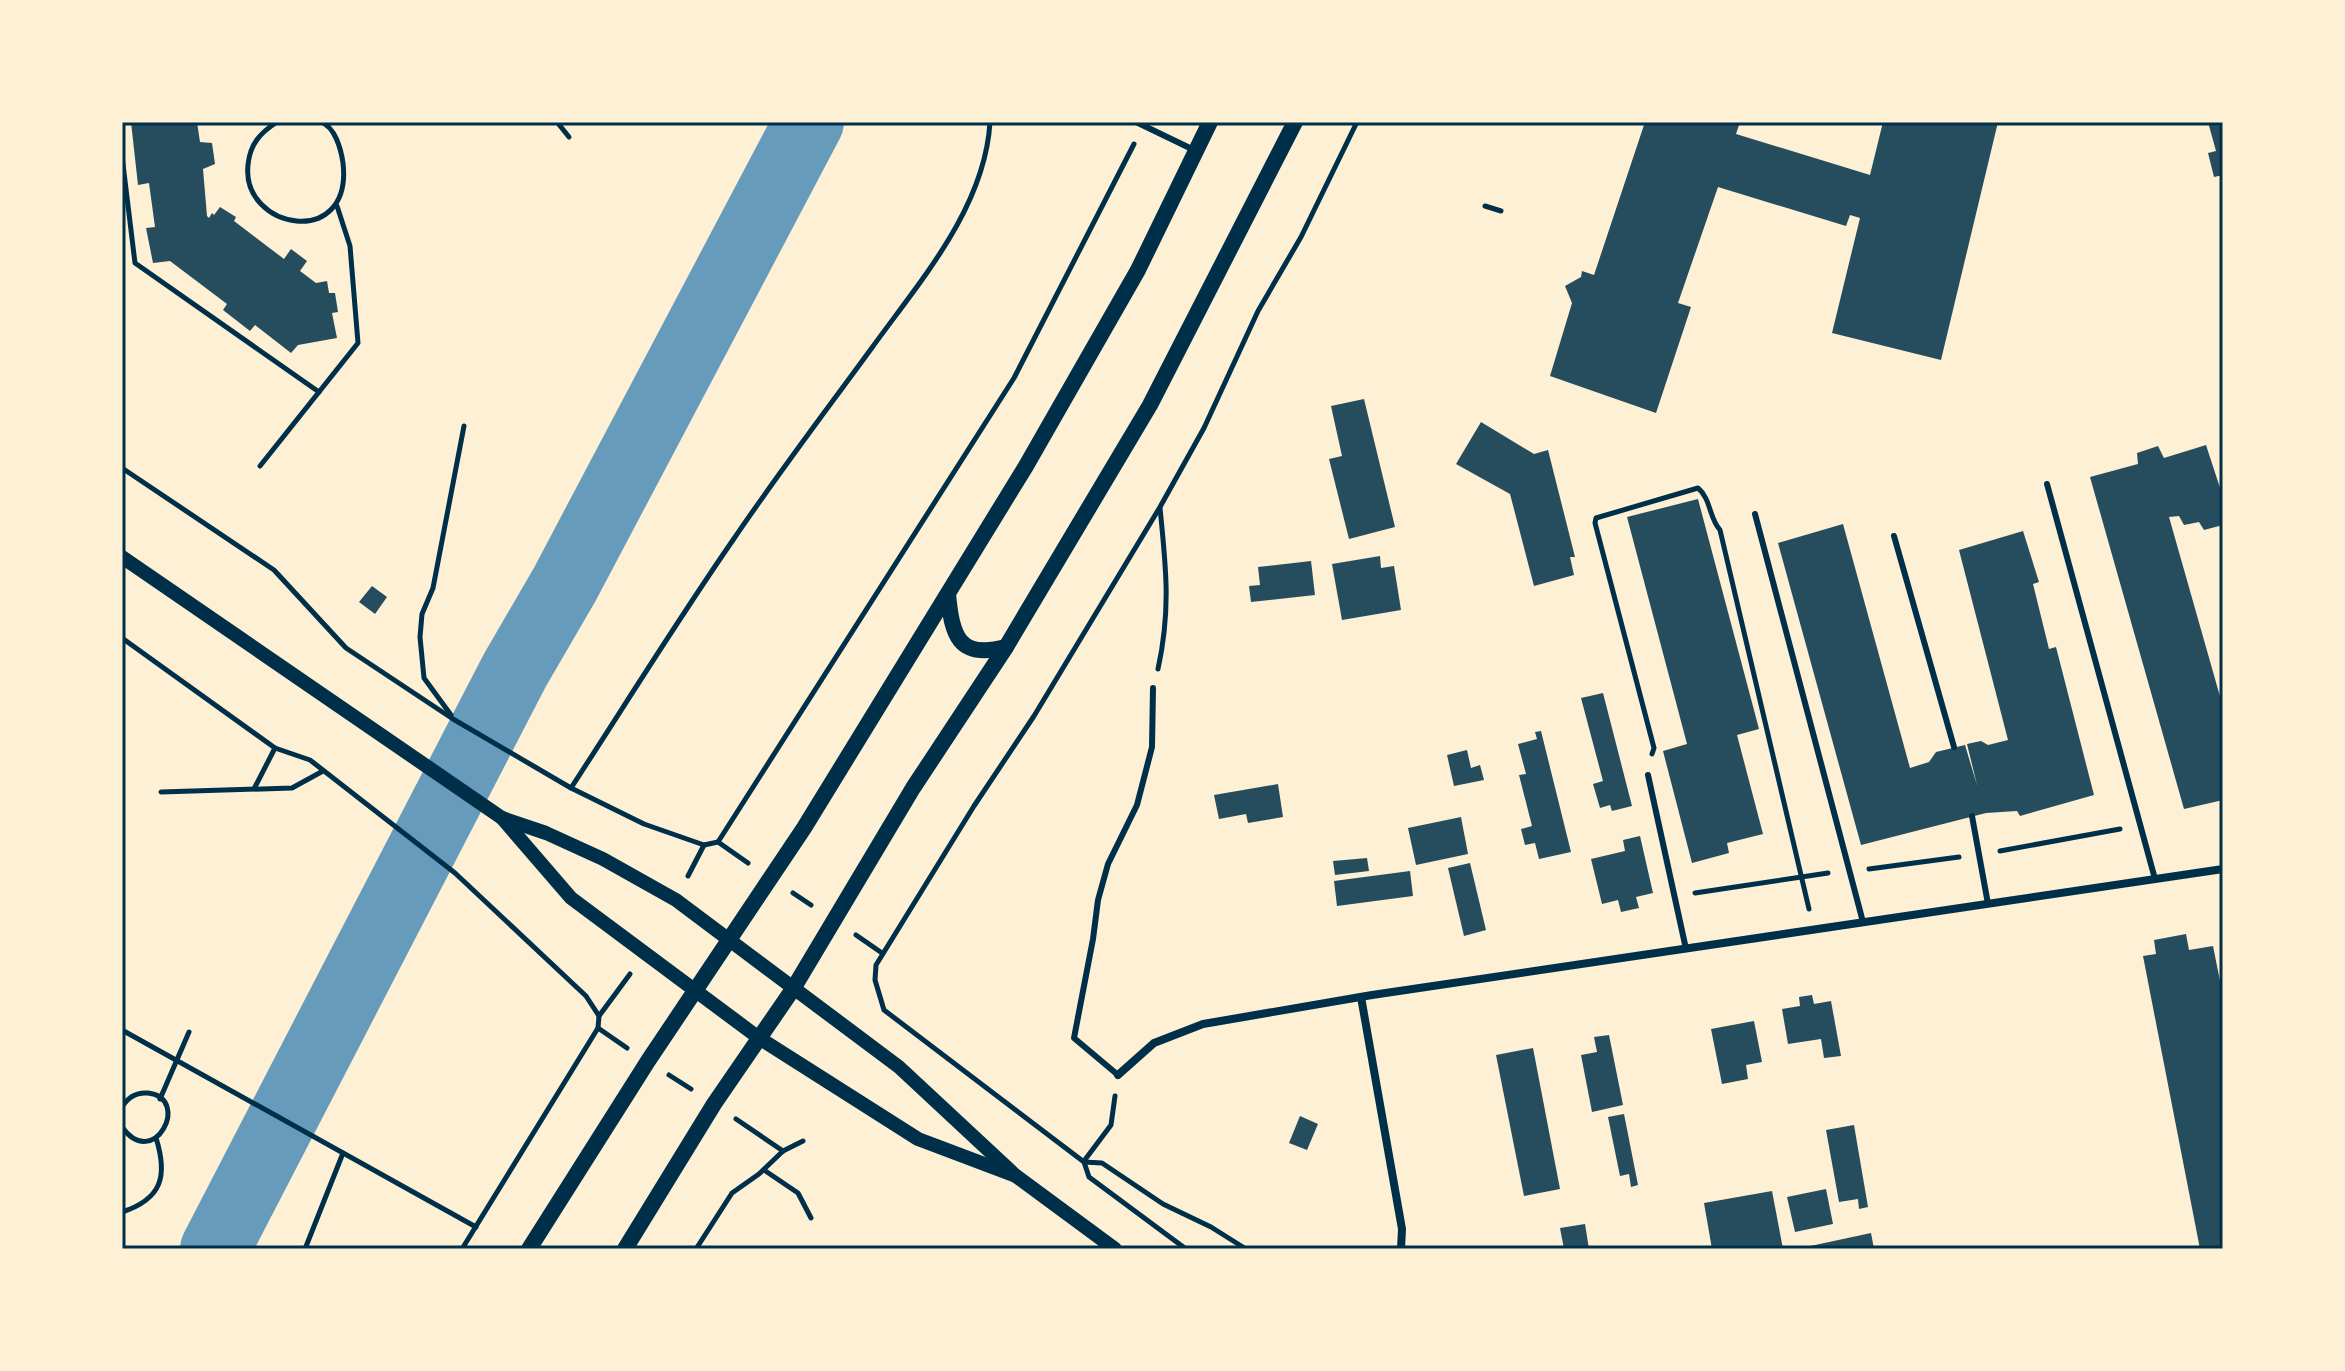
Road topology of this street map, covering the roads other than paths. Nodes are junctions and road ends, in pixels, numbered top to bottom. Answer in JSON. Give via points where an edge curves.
{"nodes":[{"id":1,"x":1136,"y":122,"type":"edge"},
{"id":2,"x":1210,"y":122,"type":"edge"},
{"id":3,"x":1295,"y":122,"type":"edge"},
{"id":4,"x":1197,"y":151,"type":"junction"},
{"id":5,"x":2047,"y":484,"type":"dead end"},
{"id":6,"x":1755,"y":514,"type":"dead end"},
{"id":7,"x":1894,"y":536,"type":"dead end"},
{"id":8,"x":122,"y":557,"type":"edge"},
{"id":9,"x":948,"y":594,"type":"junction"},
{"id":10,"x":1006,"y":647,"type":"junction"},
{"id":11,"x":1153,"y":688,"type":"road end"},
{"id":12,"x":1954,"y":747,"type":"dead end"},
{"id":13,"x":1648,"y":775,"type":"road end"},
{"id":14,"x":496,"y":814,"type":"junction"},
{"id":15,"x":1972,"y":816,"type":"dead end"},
{"id":16,"x":2223,"y":869,"type":"edge"},
{"id":17,"x":2155,"y":879,"type":"junction"},
{"id":18,"x":1988,"y":904,"type":"junction"},
{"id":19,"x":1863,"y":922,"type":"junction"},
{"id":20,"x":727,"y":940,"type":"junction"},
{"id":21,"x":1686,"y":949,"type":"junction"},
{"id":22,"x":793,"y":989,"type":"junction"},
{"id":23,"x":694,"y":991,"type":"junction"},
{"id":24,"x":1361,"y":997,"type":"junction"},
{"id":25,"x":759,"y":1038,"type":"junction"},
{"id":26,"x":1118,"y":1075,"type":"joint"},
{"id":27,"x":1016,"y":1176,"type":"junction"},
{"id":28,"x":529,"y":1249,"type":"edge"},
{"id":29,"x":625,"y":1249,"type":"edge"},
{"id":30,"x":1115,"y":1249,"type":"edge"},
{"id":31,"x":1401,"y":1249,"type":"edge"}],
"edges":[{"from":1,"to":4,"type":"lane"},
{"from":2,"to":4,"type":"main road"},
{"from":3,"to":10,"type":"main road","via":[[1150,405]]},
{"from":4,"to":9,"type":"main road","via":[[1131,283]]},
{"from":5,"to":17,"type":"lane"},
{"from":6,"to":19,"type":"lane"},
{"from":7,"to":12,"type":"lane"},
{"from":8,"to":14,"type":"street"},
{"from":9,"to":10,"type":"main road","via":[[951,624],[968,649],[988,652]]},
{"from":9,"to":20,"type":"main road","via":[[804,828]]},
{"from":10,"to":22,"type":"main road","via":[[913,788]]},
{"from":11,"to":26,"type":"lane","via":[[1152,747],[1137,805],[1108,864],[1098,900],[1074,1038]]},
{"from":13,"to":21,"type":"lane"},
{"from":14,"to":20,"type":"street","via":[[603,859],[676,900]]},
{"from":14,"to":23,"type":"street","via":[[571,898]]},
{"from":15,"to":18,"type":"lane"},
{"from":16,"to":17,"type":"street"},
{"from":17,"to":18,"type":"street"},
{"from":18,"to":19,"type":"street"},
{"from":19,"to":21,"type":"street"},
{"from":20,"to":22,"type":"street"},
{"from":20,"to":23,"type":"main road"},
{"from":21,"to":24,"type":"street"},
{"from":22,"to":25,"type":"main road"},
{"from":22,"to":27,"type":"street","via":[[899,1067]]},
{"from":23,"to":25,"type":"street"},
{"from":23,"to":28,"type":"main road"},
{"from":24,"to":26,"type":"street","via":[[1203,1024],[1154,1043]]},
{"from":24,"to":31,"type":"street","via":[[1402,1229]]},
{"from":25,"to":27,"type":"street","via":[[918,1139]]},
{"from":25,"to":29,"type":"main road"},
{"from":27,"to":30,"type":"street"}]}
